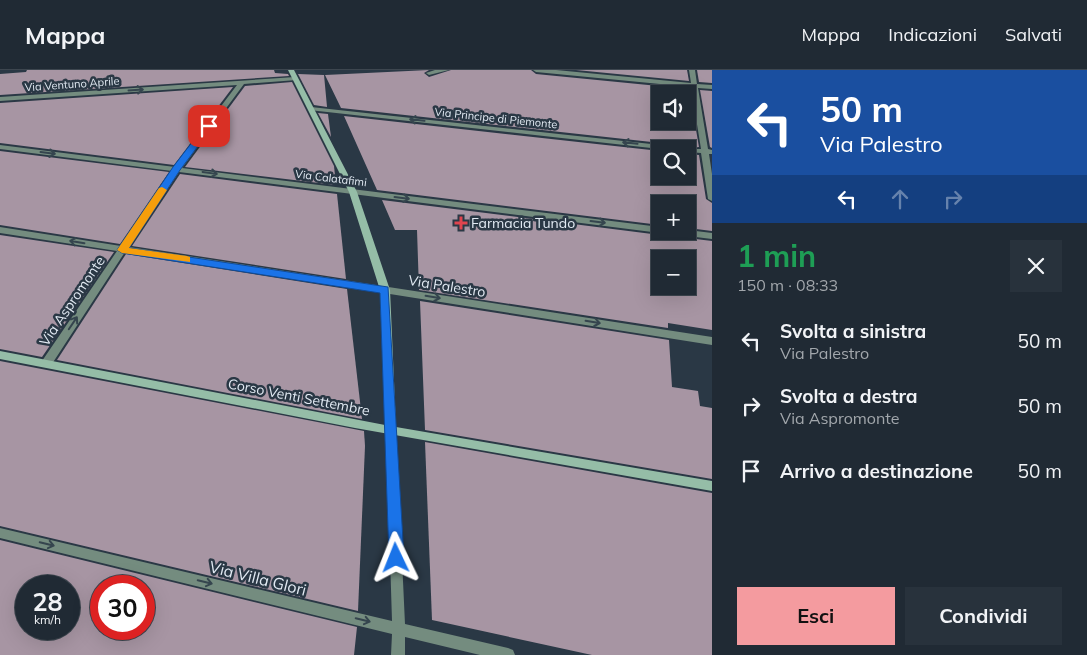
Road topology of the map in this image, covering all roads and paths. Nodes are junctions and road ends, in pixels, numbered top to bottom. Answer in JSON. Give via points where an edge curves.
{"nodes":[{"id":1,"x":291,"y":70,"type":"edge"},
{"id":2,"x":446,"y":70,"type":"edge"},
{"id":3,"x":536,"y":70,"type":"edge"},
{"id":4,"x":692,"y":70,"type":"edge"},
{"id":5,"x":429,"y":73,"type":"dead end"},
{"id":6,"x":295,"y":79,"type":"junction"},
{"id":7,"x":242,"y":83,"type":"junction"},
{"id":8,"x":694,"y":85,"type":"joint"},
{"id":9,"x":696,"y":85,"type":"edge"},
{"id":10,"x":712,"y":87,"type":"edge"},
{"id":11,"x":696,"y":95,"type":"edge"},
{"id":12,"x":0,"y":99,"type":"edge"},
{"id":13,"x":310,"y":109,"type":"junction"},
{"id":14,"x":651,"y":146,"type":"edge"},
{"id":15,"x":0,"y":147,"type":"edge"},
{"id":16,"x":708,"y":152,"type":"edge"},
{"id":17,"x":176,"y":169,"type":"junction"},
{"id":18,"x":353,"y":192,"type":"junction"},
{"id":19,"x":712,"y":199,"type":"edge"},
{"id":20,"x":651,"y":229,"type":"edge"},
{"id":21,"x":0,"y":230,"type":"edge"},
{"id":22,"x":696,"y":234,"type":"edge"},
{"id":23,"x":712,"y":236,"type":"edge"},
{"id":24,"x":122,"y":250,"type":"junction"},
{"id":25,"x":385,"y":290,"type":"junction"},
{"id":26,"x":712,"y":341,"type":"edge"},
{"id":27,"x":0,"y":355,"type":"edge"},
{"id":28,"x":46,"y":364,"type":"junction"},
{"id":29,"x":391,"y":429,"type":"junction"},
{"id":30,"x":712,"y":486,"type":"edge"},
{"id":31,"x":0,"y":533,"type":"edge"},
{"id":32,"x":399,"y":629,"type":"junction"},
{"id":33,"x":398,"y":655,"type":"edge"},
{"id":34,"x":508,"y":655,"type":"edge"}],
"edges":[{"from":1,"to":6,"type":"street"},
{"from":2,"to":5,"type":"street"},
{"from":3,"to":8,"type":"street"},
{"from":4,"to":8,"type":"street"},
{"from":6,"to":7,"type":"street","name":"Via Ventuno Aprile"},
{"from":6,"to":13,"type":"street"},
{"from":12,"to":7,"type":"street","name":"Via Ventuno Aprile","one_way":true},
{"from":7,"to":17,"type":"street","name":"Via Aspromonte"},
{"from":9,"to":10,"type":"street"},
{"from":11,"to":16,"type":"street"},
{"from":14,"to":13,"type":"street","name":"Via Principe di Piemonte","one_way":true},
{"from":13,"to":18,"type":"street"},
{"from":15,"to":17,"type":"street","name":"Via Calatafimi","one_way":true},
{"from":16,"to":19,"type":"street"},
{"from":17,"to":18,"type":"street","name":"Via Calatafimi","one_way":true},
{"from":17,"to":24,"type":"street","name":"Via Aspromonte"},
{"from":18,"to":20,"type":"street","name":"Via Calatafimi","one_way":true},
{"from":18,"to":25,"type":"street"},
{"from":24,"to":21,"type":"street","name":"Via Palestro","one_way":true},
{"from":22,"to":23,"type":"street"},
{"from":24,"to":25,"type":"street","name":"Via Palestro"},
{"from":28,"to":24,"type":"street","name":"Via Aspromonte","one_way":true},
{"from":25,"to":26,"type":"street","name":"Via Palestro","one_way":true},
{"from":25,"to":29,"type":"street"},
{"from":27,"to":28,"type":"street","name":"Corso Venti Settembre"},
{"from":28,"to":29,"type":"street","name":"Corso Venti Settembre"},
{"from":29,"to":30,"type":"street","name":"Corso Venti Settembre"},
{"from":29,"to":32,"type":"street"},
{"from":31,"to":32,"type":"street","name":"Via Villa Glori","one_way":true},
{"from":32,"to":33,"type":"street"},
{"from":32,"to":34,"type":"street","name":"Via Villa Glori"}]}
